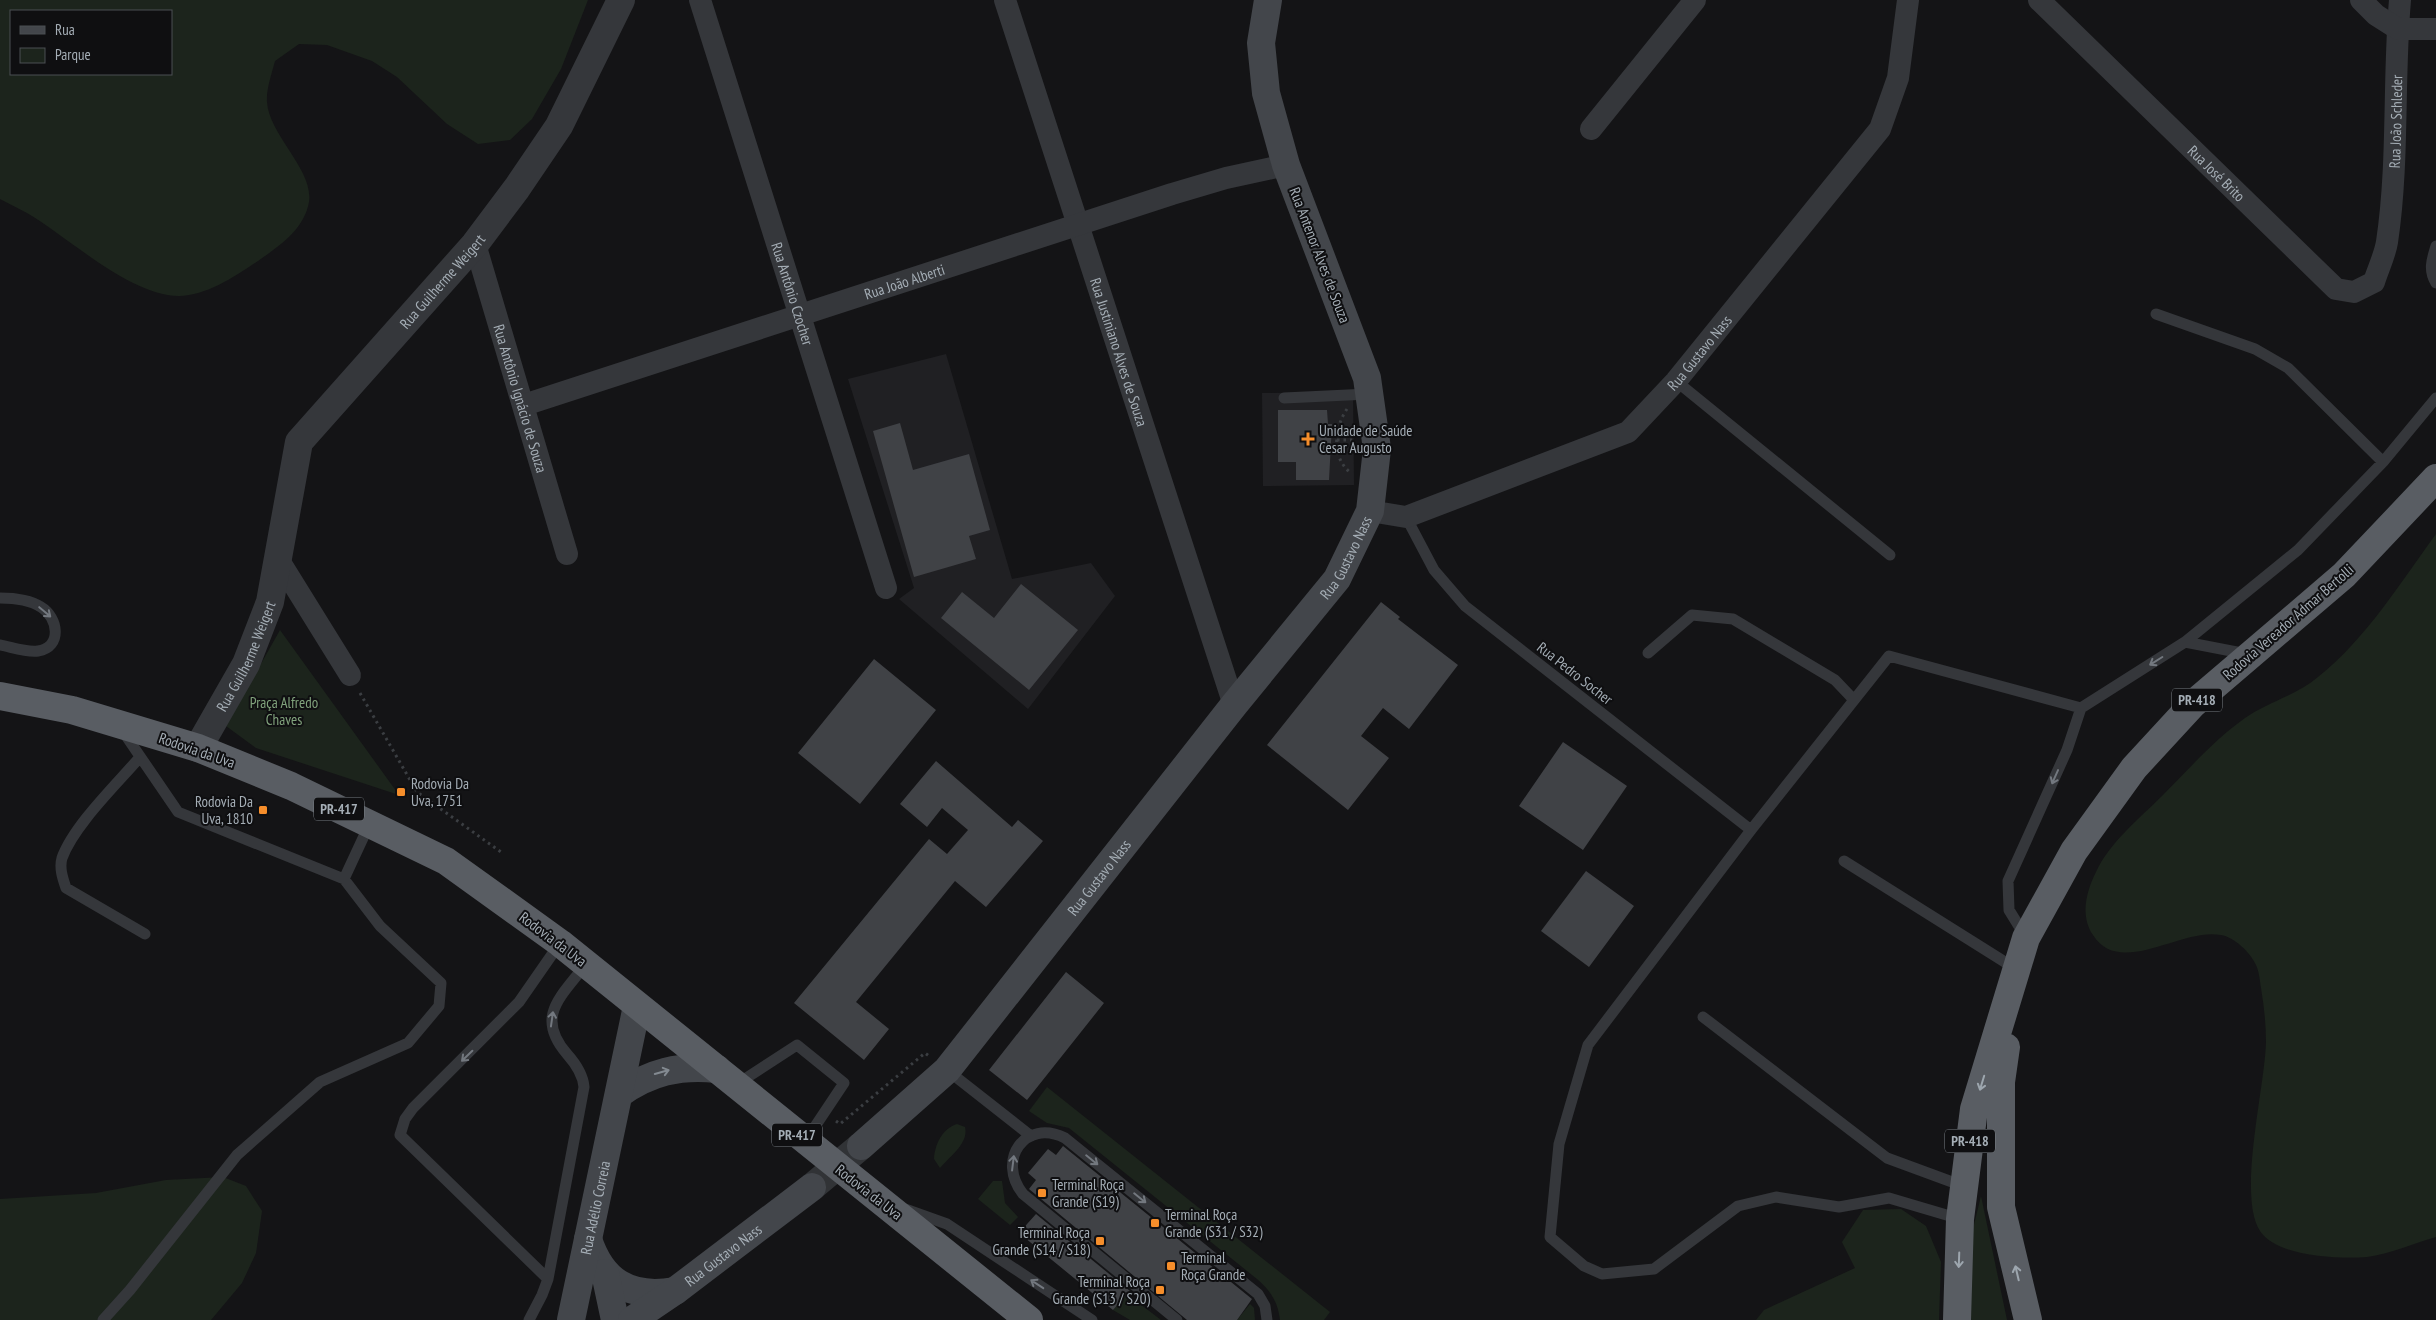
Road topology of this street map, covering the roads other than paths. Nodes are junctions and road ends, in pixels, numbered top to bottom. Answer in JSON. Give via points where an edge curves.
{"nodes":[{"id":1,"x":621,"y":0,"type":"edge"},
{"id":2,"x":700,"y":0,"type":"edge"},
{"id":3,"x":1005,"y":0,"type":"edge"},
{"id":4,"x":1268,"y":0,"type":"edge"},
{"id":5,"x":1695,"y":0,"type":"edge"},
{"id":6,"x":1908,"y":0,"type":"edge"},
{"id":7,"x":2039,"y":0,"type":"edge"},
{"id":8,"x":2361,"y":0,"type":"edge"},
{"id":9,"x":2400,"y":0,"type":"edge"},
{"id":10,"x":2398,"y":29,"type":"junction"},
{"id":11,"x":2436,"y":29,"type":"edge"},
{"id":12,"x":1591,"y":128,"type":"dead end"},
{"id":13,"x":1286,"y":165,"type":"junction"},
{"id":14,"x":1077,"y":226,"type":"junction"},
{"id":15,"x":2387,"y":243,"type":"joint"},
{"id":16,"x":475,"y":244,"type":"junction"},
{"id":17,"x":2436,"y":246,"type":"edge"},
{"id":18,"x":2436,"y":283,"type":"edge"},
{"id":19,"x":801,"y":314,"type":"junction"},
{"id":20,"x":2156,"y":314,"type":"dead end"},
{"id":21,"x":1676,"y":381,"type":"junction"},
{"id":22,"x":1369,"y":394,"type":"junction"},
{"id":23,"x":1284,"y":398,"type":"dead end"},
{"id":24,"x":2436,"y":398,"type":"edge"},
{"id":25,"x":524,"y":405,"type":"junction"},
{"id":26,"x":2383,"y":462,"type":"junction"},
{"id":27,"x":2436,"y":478,"type":"edge"},
{"id":28,"x":1370,"y":511,"type":"junction"},
{"id":29,"x":1406,"y":517,"type":"junction"},
{"id":30,"x":567,"y":554,"type":"dead end"},
{"id":31,"x":1890,"y":555,"type":"dead end"},
{"id":32,"x":278,"y":558,"type":"junction"},
{"id":33,"x":886,"y":588,"type":"dead end"},
{"id":34,"x":0,"y":598,"type":"edge"},
{"id":35,"x":2185,"y":642,"type":"junction"},
{"id":36,"x":0,"y":645,"type":"edge"},
{"id":37,"x":1648,"y":653,"type":"dead end"},
{"id":38,"x":2251,"y":654,"type":"junction"},
{"id":39,"x":350,"y":675,"type":"road end"},
{"id":40,"x":0,"y":696,"type":"edge"},
{"id":41,"x":1854,"y":700,"type":"junction"},
{"id":42,"x":1234,"y":705,"type":"junction"},
{"id":43,"x":2081,"y":708,"type":"junction"},
{"id":44,"x":118,"y":724,"type":"junction"},
{"id":45,"x":198,"y":748,"type":"junction"},
{"id":46,"x":140,"y":757,"type":"junction"},
{"id":47,"x":370,"y":823,"type":"junction"},
{"id":48,"x":1751,"y":830,"type":"junction"},
{"id":49,"x":1844,"y":861,"type":"dead end"},
{"id":50,"x":344,"y":879,"type":"junction"},
{"id":51,"x":145,"y":934,"type":"dead end"},
{"id":52,"x":2026,"y":938,"type":"junction"},
{"id":53,"x":560,"y":943,"type":"junction"},
{"id":54,"x":586,"y":964,"type":"junction"},
{"id":55,"x":2017,"y":969,"type":"junction"},
{"id":56,"x":638,"y":1006,"type":"junction"},
{"id":57,"x":1702,"y":1017,"type":"dead end"},
{"id":58,"x":947,"y":1070,"type":"junction"},
{"id":59,"x":727,"y":1077,"type":"junction"},
{"id":60,"x":619,"y":1094,"type":"junction"},
{"id":61,"x":1031,"y":1136,"type":"junction"},
{"id":62,"x":804,"y":1141,"type":"junction"},
{"id":63,"x":861,"y":1146,"type":"tunnel mouth"},
{"id":64,"x":1964,"y":1186,"type":"junction"},
{"id":65,"x":812,"y":1187,"type":"tunnel mouth"},
{"id":66,"x":879,"y":1199,"type":"junction"},
{"id":67,"x":1960,"y":1218,"type":"junction"},
{"id":68,"x":588,"y":1239,"type":"junction"},
{"id":69,"x":605,"y":1273,"type":"junction"},
{"id":70,"x":548,"y":1279,"type":"junction"},
{"id":71,"x":577,"y":1290,"type":"junction"},
{"id":72,"x":675,"y":1291,"type":"junction"},
{"id":73,"x":103,"y":1320,"type":"edge"},
{"id":74,"x":529,"y":1320,"type":"edge"},
{"id":75,"x":571,"y":1320,"type":"edge"},
{"id":76,"x":606,"y":1320,"type":"edge"},
{"id":77,"x":614,"y":1320,"type":"edge"},
{"id":78,"x":632,"y":1320,"type":"edge"},
{"id":79,"x":1029,"y":1320,"type":"edge"},
{"id":80,"x":1092,"y":1320,"type":"edge"},
{"id":81,"x":1178,"y":1320,"type":"edge"},
{"id":82,"x":1267,"y":1320,"type":"edge"},
{"id":83,"x":1957,"y":1320,"type":"edge"},
{"id":84,"x":2028,"y":1320,"type":"edge"}],
"edges":[{"from":1,"to":16,"type":"street","name":"Rua Guilherme Weigert","via":[[559,126]]},
{"from":2,"to":19,"type":"street","name":"Rua Antônio Czocher"},
{"from":3,"to":14,"type":"street","name":"Rua Justiniano Alves de Souza"},
{"from":4,"to":13,"type":"main road","name":"Rua Antenor Alves de Souza","via":[[1261,43],[1266,93]]},
{"from":5,"to":12,"type":"street"},
{"from":6,"to":21,"type":"street","name":"Rua Gustavo Nass","via":[[1898,78],[1880,129]]},
{"from":7,"to":15,"type":"street","name":"Rua José Brito","via":[[2336,290],[2354,292],[2374,282]]},
{"from":8,"to":10,"type":"street"},
{"from":9,"to":10,"type":"street","name":"Rua João Schleder"},
{"from":10,"to":11,"type":"street"},
{"from":10,"to":15,"type":"street","name":"Rua João Schleder","via":[[2397,124]]},
{"from":13,"to":14,"type":"street","name":"Rua João Alberti","via":[[1226,178]]},
{"from":13,"to":22,"type":"main road","name":"Rua Antenor Alves de Souza","via":[[1367,378]]},
{"from":14,"to":19,"type":"street","name":"Rua João Alberti"},
{"from":14,"to":42,"type":"street","name":"Rua Justiniano Alves de Souza"},
{"from":16,"to":25,"type":"street","name":"Rua Antônio Ignácio de Souza"},
{"from":16,"to":32,"type":"street","name":"Rua Guilherme Weigert","via":[[299,442]]},
{"from":17,"to":18,"type":"lane","via":[[2431,264]]},
{"from":19,"to":25,"type":"street","name":"Rua João Alberti"},
{"from":19,"to":33,"type":"street","name":"Rua Antônio Czocher"},
{"from":20,"to":26,"type":"lane","via":[[2255,349],[2288,368]]},
{"from":21,"to":29,"type":"street","name":"Rua Gustavo Nass","via":[[1628,432]]},
{"from":21,"to":31,"type":"lane"},
{"from":22,"to":23,"type":"lane"},
{"from":22,"to":28,"type":"main road","name":"Rua Antenor Alves de Souza","via":[[1377,449]]},
{"from":24,"to":26,"type":"lane"},
{"from":25,"to":30,"type":"street","name":"Rua Antônio Ignácio de Souza"},
{"from":26,"to":35,"type":"lane","via":[[2298,550]]},
{"from":27,"to":38,"type":"highway","name":"Rodovia Vereador Admar Bertolli","number":"PR-418","via":[[2344,574]]},
{"from":28,"to":29,"type":"street","name":"Rua Gustavo Nass"},
{"from":28,"to":42,"type":"main road","name":"Rua Gustavo Nass","via":[[1337,580]]},
{"from":29,"to":48,"type":"lane","name":"Rua Pedro Socher","via":[[1434,570],[1465,606]]},
{"from":32,"to":39,"type":"street"},
{"from":32,"to":45,"type":"street","name":"Rua Guilherme Weigert","via":[[270,602],[246,664]]},
{"from":34,"to":36,"type":"lane","one_way":true,"via":[[22,600],[42,607],[54,619],[56,635],[52,643],[39,651]]},
{"from":35,"to":38,"type":"lane"},
{"from":35,"to":43,"type":"lane","one_way":true},
{"from":37,"to":41,"type":"lane","via":[[1692,615],[1733,619],[1835,680]]},
{"from":38,"to":52,"type":"highway","name":"Rodovia Vereador Admar Bertolli","number":"PR-418","via":[[2193,704],[2134,768],[2074,850]]},
{"from":40,"to":44,"type":"highway","name":"Rodovia da Uva","number":"PR-417","via":[[72,710]]},
{"from":41,"to":43,"type":"lane","via":[[1889,656]]},
{"from":41,"to":48,"type":"lane"},
{"from":42,"to":58,"type":"main road","name":"Rua Gustavo Nass"},
{"from":43,"to":52,"type":"lane","one_way":true,"via":[[2067,750],[2008,881],[2009,910]]},
{"from":44,"to":45,"type":"highway","name":"Rodovia da Uva","number":"PR-417"},
{"from":44,"to":46,"type":"lane"},
{"from":45,"to":47,"type":"highway","name":"Rodovia da Uva","number":"PR-417"},
{"from":46,"to":50,"type":"lane","via":[[178,812]]},
{"from":46,"to":51,"type":"lane","via":[[77,830],[62,858],[61,870],[66,888]]},
{"from":47,"to":50,"type":"lane"},
{"from":47,"to":53,"type":"highway","name":"Rodovia da Uva","number":"PR-417","via":[[446,861]]},
{"from":48,"to":67,"type":"lane","via":[[1588,1046],[1559,1144],[1550,1237],[1584,1266],[1602,1274],[1654,1269],[1738,1206],[1776,1197],[1839,1207],[1889,1198]]},
{"from":49,"to":55,"type":"lane"},
{"from":50,"to":73,"type":"lane","via":[[380,926],[442,983],[439,1006],[408,1043],[320,1082],[237,1155]]},
{"from":52,"to":55,"type":"highway","name":"Rodovia Vereador Admar Bertolli","number":"PR-418"},
{"from":53,"to":54,"type":"highway","name":"Rodovia da Uva","number":"PR-417"},
{"from":53,"to":70,"type":"lane","one_way":true,"via":[[519,1002],[413,1108],[401,1127],[400,1135]]},
{"from":54,"to":56,"type":"highway","name":"Rodovia da Uva","number":"PR-417"},
{"from":70,"to":54,"type":"lane","one_way":true,"via":[[583,1100],[584,1078],[557,1043],[550,1019],[555,1006]]},
{"from":55,"to":64,"type":"highway","name":"Rodovia Vereador Admar Bertolli","number":"PR-418","one_way":true,"via":[[1974,1109]]},
{"from":84,"to":55,"type":"highway","name":"Rodovia Vereador Admar Bertolli","number":"PR-418","one_way":true,"via":[[2001,1207],[2002,1082]]},
{"from":56,"to":59,"type":"highway","name":"Rodovia da Uva","number":"PR-417"},
{"from":56,"to":60,"type":"main road","name":"Rua Adélio Correia"},
{"from":57,"to":64,"type":"lane","via":[[1887,1158]]},
{"from":58,"to":61,"type":"lane"},
{"from":58,"to":63,"type":"main road","name":"Rua Gustavo Nass"},
{"from":60,"to":59,"type":"main road","one_way":true,"via":[[649,1076],[683,1068]]},
{"from":59,"to":62,"type":"highway","name":"Rodovia da Uva","number":"PR-417"},
{"from":59,"to":62,"type":"lane","via":[[797,1045],[844,1083]]},
{"from":60,"to":68,"type":"main road","name":"Rua Adélio Correia"},
{"from":81,"to":61,"type":"lane","one_way":true,"via":[[1023,1194],[1012,1175],[1012,1163],[1015,1152]]},
{"from":61,"to":82,"type":"lane","one_way":true,"via":[[1048,1132],[1065,1138],[1258,1294],[1266,1306]]},
{"from":62,"to":66,"type":"highway","name":"Rodovia da Uva","number":"PR-417"},
{"from":64,"to":67,"type":"highway","name":"Rodovia Vereador Admar Bertolli","number":"PR-418"},
{"from":65,"to":72,"type":"main road","name":"Rua Gustavo Nass"},
{"from":66,"to":79,"type":"highway","name":"Rodovia da Uva","number":"PR-417"},
{"from":80,"to":66,"type":"lane","one_way":true,"via":[[946,1224]]},
{"from":67,"to":83,"type":"highway","name":"Rodovia Vereador Admar Bertolli","number":"PR-418","one_way":true},
{"from":68,"to":69,"type":"main road","via":[[594,1257]]},
{"from":68,"to":71,"type":"main road","name":"Rua Adélio Correia"},
{"from":69,"to":72,"type":"main road","via":[[620,1285],[638,1292]]},
{"from":69,"to":77,"type":"main road"},
{"from":70,"to":74,"type":"lane"},
{"from":71,"to":75,"type":"main road","name":"Rua Adélio Correia"},
{"from":71,"to":76,"type":"main road"},
{"from":72,"to":78,"type":"main road","name":"Rua Gustavo Nass"}]}
